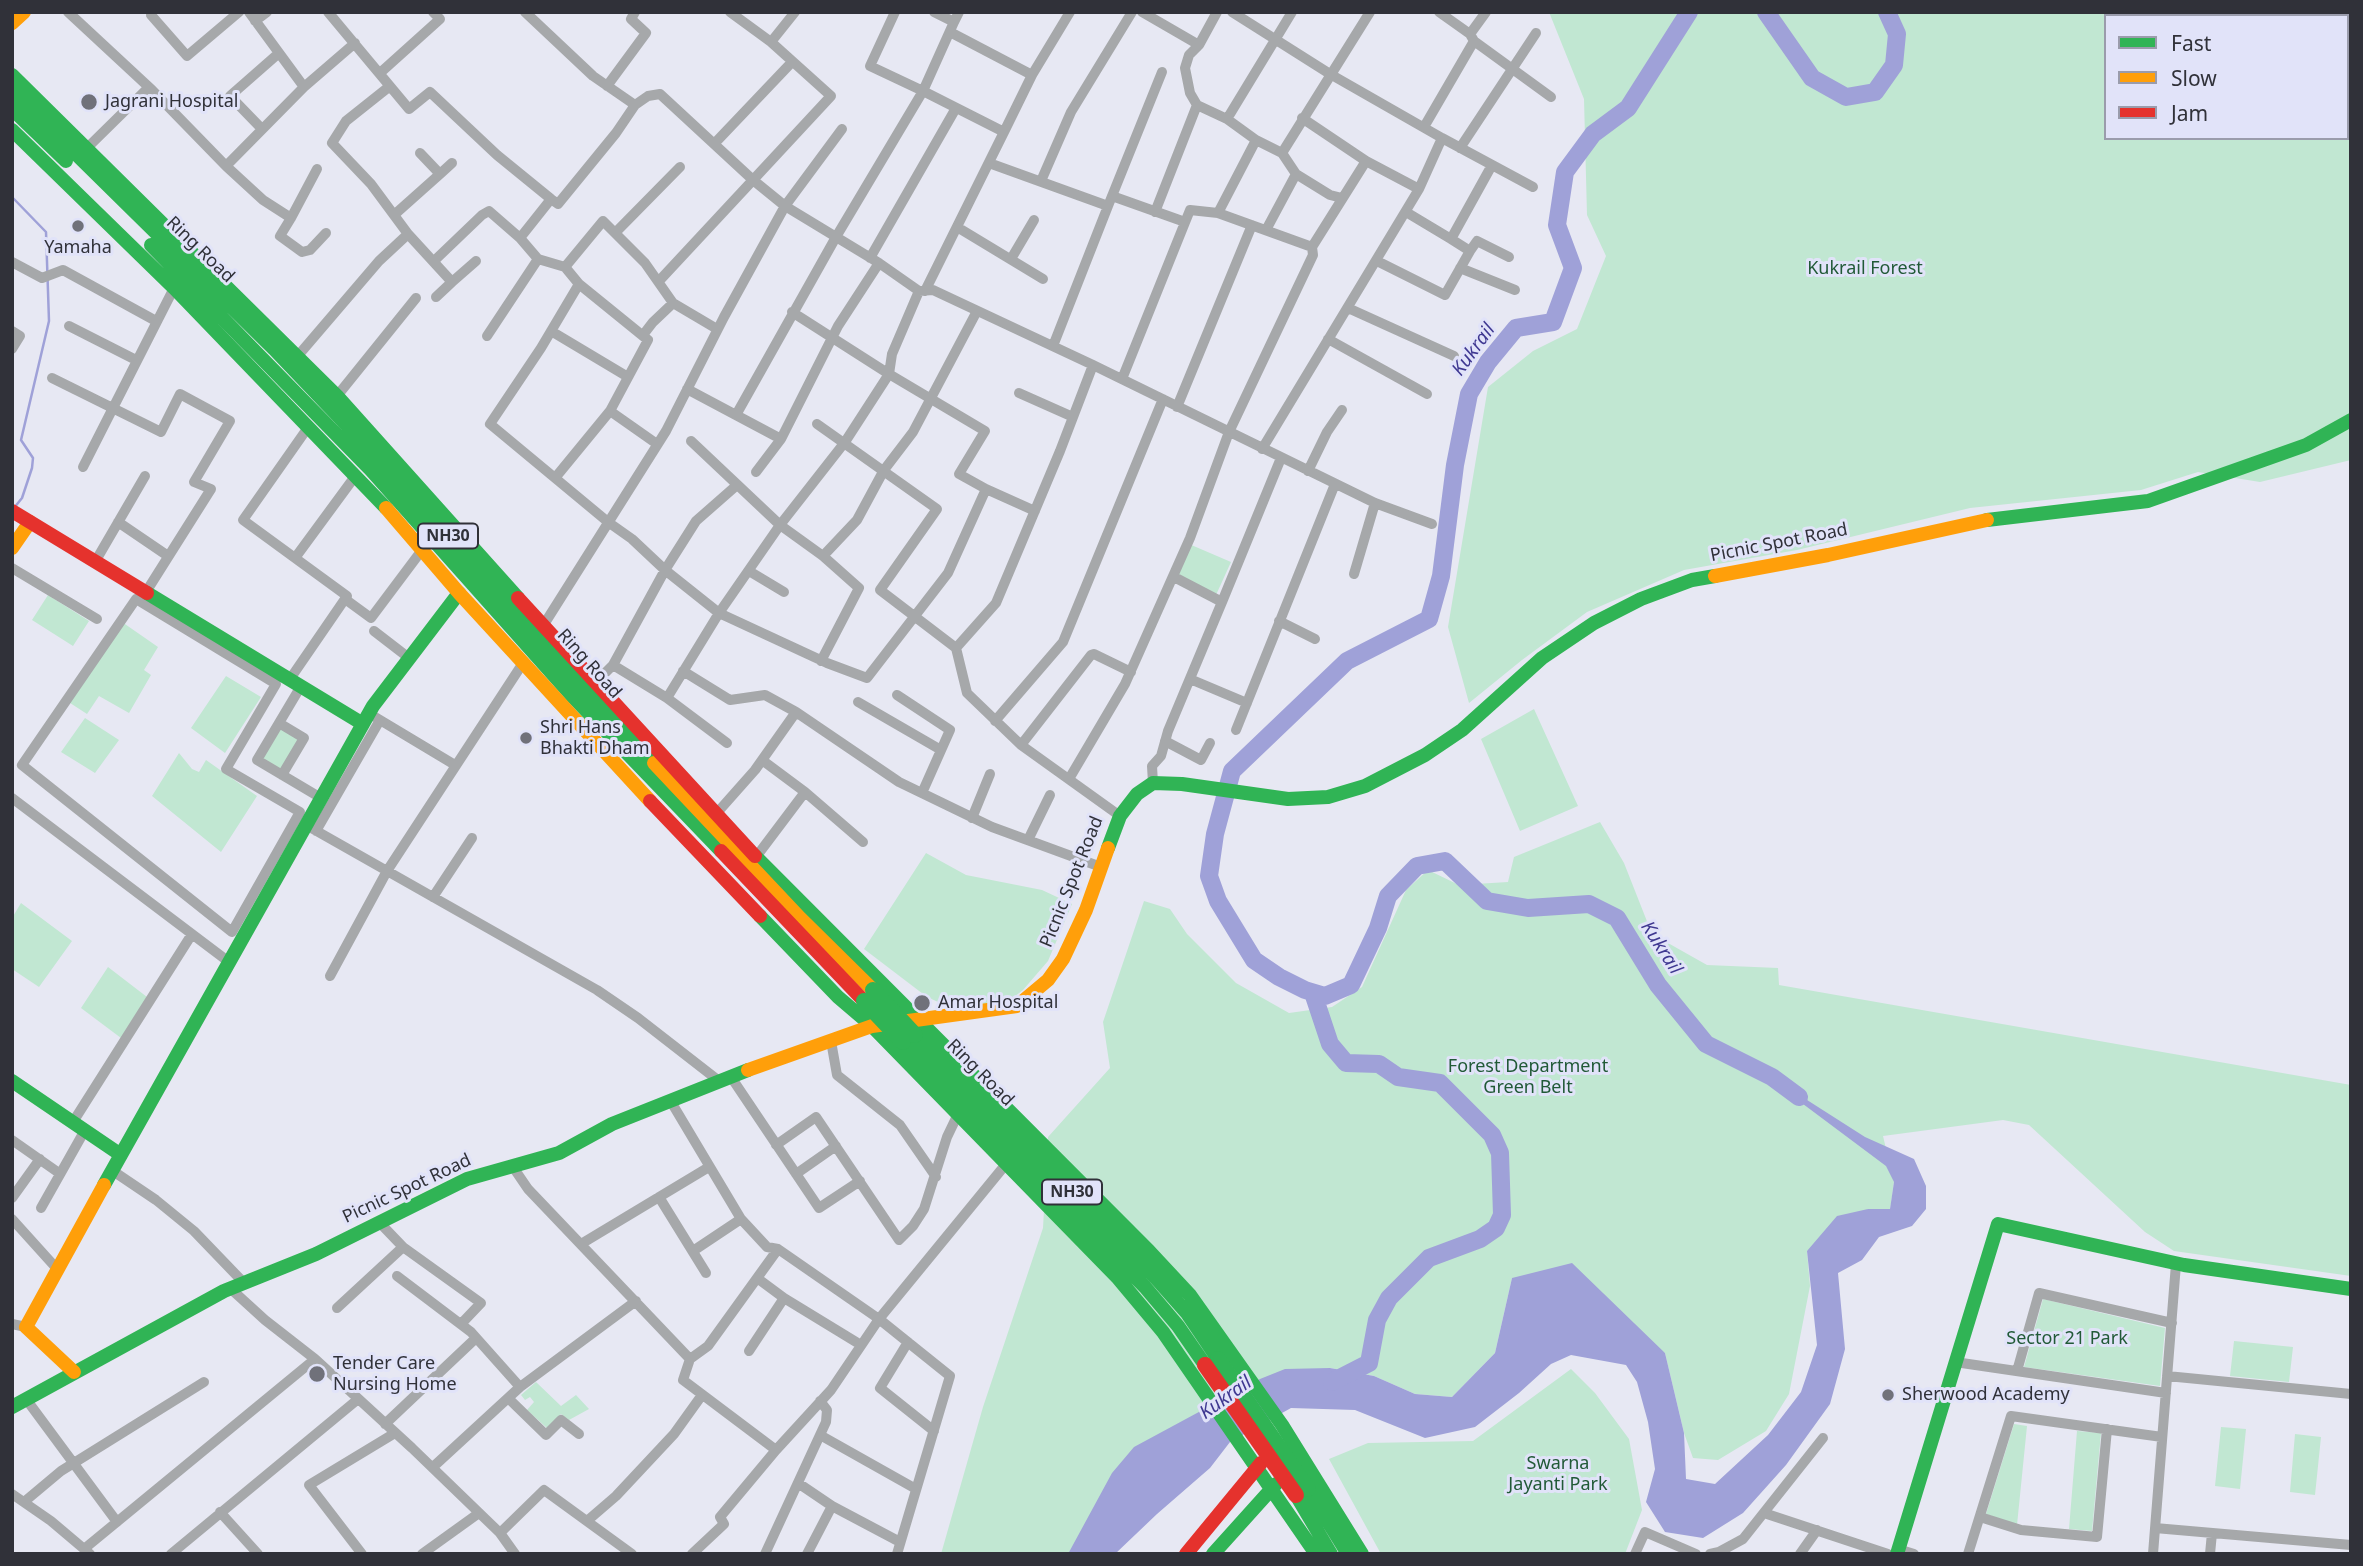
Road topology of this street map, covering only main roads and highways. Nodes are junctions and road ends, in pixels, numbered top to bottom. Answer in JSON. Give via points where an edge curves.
{"nodes":[{"id":1,"x":23,"y":12,"type":"edge"},
{"id":2,"x":12,"y":23,"type":"edge"},
{"id":3,"x":12,"y":75,"type":"edge"},
{"id":4,"x":12,"y":92,"type":"edge"},
{"id":5,"x":12,"y":109,"type":"edge"},
{"id":6,"x":12,"y":130,"type":"edge"},
{"id":7,"x":2351,"y":420,"type":"edge"},
{"id":8,"x":20,"y":516,"type":"edge"},
{"id":9,"x":12,"y":548,"type":"edge"},
{"id":10,"x":459,"y":593,"type":"junction"},
{"id":11,"x":371,"y":719,"type":"junction"},
{"id":12,"x":868,"y":996,"type":"junction"},
{"id":13,"x":919,"y":1019,"type":"junction"},
{"id":14,"x":872,"y":1026,"type":"junction"},
{"id":15,"x":12,"y":1081,"type":"edge"},
{"id":16,"x":121,"y":1155,"type":"junction"},
{"id":17,"x":2351,"y":1289,"type":"edge"},
{"id":18,"x":19,"y":1326,"type":"edge"},
{"id":19,"x":1211,"y":1362,"type":"junction"},
{"id":20,"x":74,"y":1372,"type":"junction"},
{"id":21,"x":19,"y":1403,"type":"edge"},
{"id":22,"x":1291,"y":1440,"type":"junction"},
{"id":23,"x":1306,"y":1463,"type":"junction"},
{"id":24,"x":1255,"y":1467,"type":"junction"},
{"id":25,"x":1270,"y":1488,"type":"junction"},
{"id":26,"x":1302,"y":1492,"type":"junction"},
{"id":27,"x":1894,"y":1552,"type":"edge"},
{"id":28,"x":1186,"y":1554,"type":"edge"},
{"id":29,"x":1213,"y":1554,"type":"edge"},
{"id":30,"x":1316,"y":1554,"type":"edge"},
{"id":31,"x":1331,"y":1554,"type":"edge"},
{"id":32,"x":1348,"y":1554,"type":"edge"},
{"id":33,"x":1362,"y":1554,"type":"edge"}],
"edges":[{"from":1,"to":2,"type":"main road"},
{"from":3,"to":12,"type":"main road","via":[[337,396],[756,857]]},
{"from":4,"to":12,"type":"main road","name":"Ring Road","number":"NH30","via":[[274,349],[382,462]]},
{"from":5,"to":12,"type":"main road","name":"Ring Road","number":"NH30","via":[[314,410],[574,698]]},
{"from":6,"to":10,"type":"main road","via":[[309,426]]},
{"from":7,"to":13,"type":"main road","name":"Picnic Spot Road","via":[[2306,445],[2148,501],[1970,522],[1692,580],[1641,598],[1542,659],[1462,730],[1365,786],[1328,797],[1288,799],[1153,783],[1137,794],[1120,816],[1086,909],[1048,980],[1017,1006]]},
{"from":8,"to":9,"type":"main road"},
{"from":8,"to":11,"type":"main road","via":[[141,596],[295,683]]},
{"from":10,"to":11,"type":"main road","via":[[409,658]]},
{"from":10,"to":12,"type":"main road","via":[[658,810]]},
{"from":11,"to":16,"type":"main road","via":[[321,798],[311,828],[229,962]]},
{"from":12,"to":13,"type":"main road"},
{"from":12,"to":14,"type":"main road"},
{"from":12,"to":19,"type":"main road","name":"Ring Road","number":"NH30","bridge":true},
{"from":13,"to":14,"type":"main road","name":"Picnic Spot Road"},
{"from":13,"to":19,"type":"main road","via":[[1190,1295]]},
{"from":14,"to":19,"type":"main road","via":[[1116,1277],[1163,1332]]},
{"from":14,"to":20,"type":"main road","name":"Picnic Spot Road","via":[[670,1100],[559,1153],[467,1179],[316,1254],[238,1286]]},
{"from":15,"to":16,"type":"main road"},
{"from":16,"to":18,"type":"main road","via":[[58,1270]]},
{"from":17,"to":27,"type":"main road","via":[[2176,1264],[1998,1224]]},
{"from":18,"to":20,"type":"main road"},
{"from":19,"to":22,"type":"main road","via":[[1282,1425]]},
{"from":19,"to":24,"type":"main road"},
{"from":19,"to":26,"type":"main road","number":"NH30","bridge":true},
{"from":20,"to":21,"type":"main road","name":"Picnic Spot Road"},
{"from":22,"to":23,"type":"main road"},
{"from":22,"to":24,"type":"main road"},
{"from":23,"to":25,"type":"main road"},
{"from":23,"to":33,"type":"main road"},
{"from":24,"to":25,"type":"main road"},
{"from":24,"to":28,"type":"main road"},
{"from":25,"to":29,"type":"main road"},
{"from":25,"to":30,"type":"main road"},
{"from":26,"to":31,"type":"main road","number":"NH30"},
{"from":26,"to":32,"type":"main road","number":"NH30"}]}
